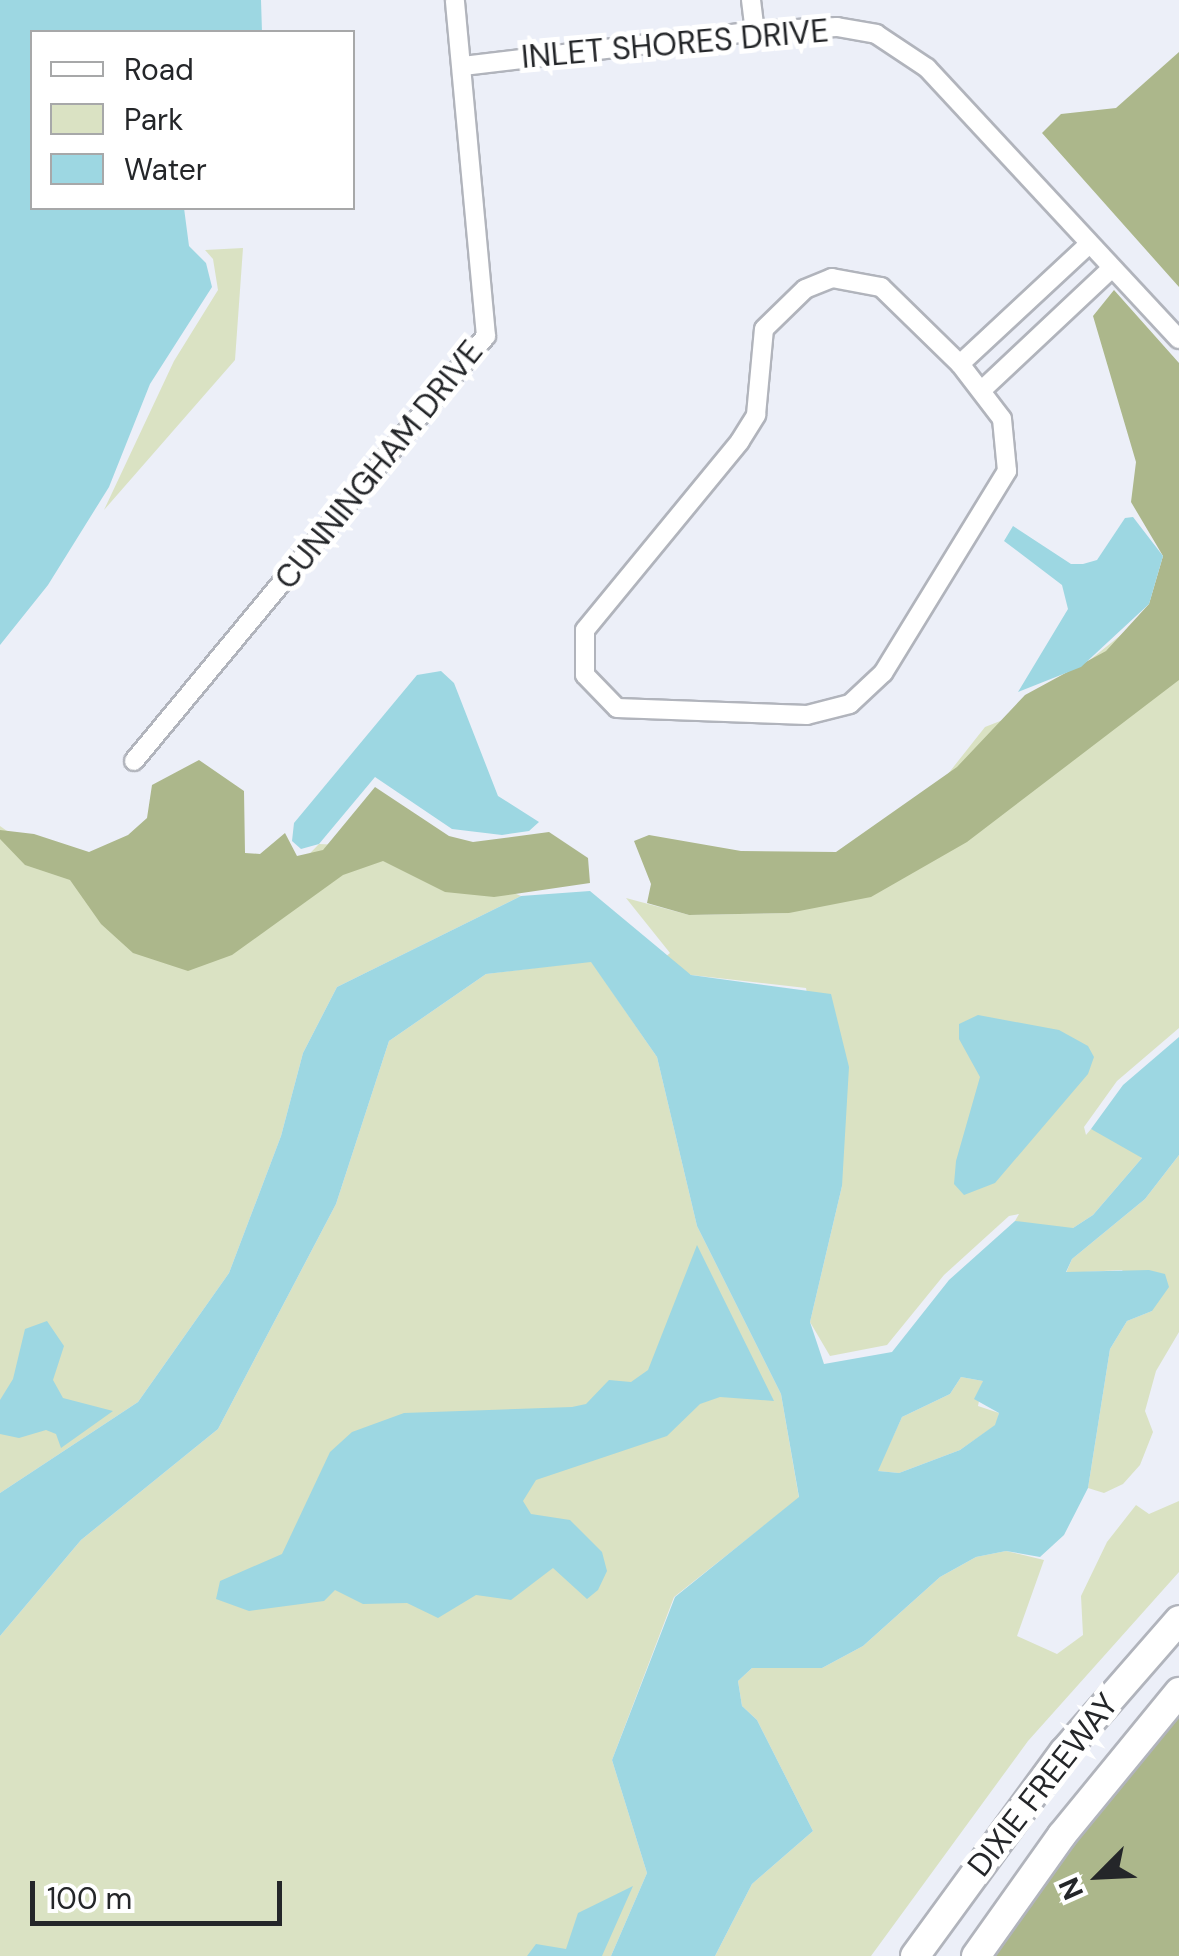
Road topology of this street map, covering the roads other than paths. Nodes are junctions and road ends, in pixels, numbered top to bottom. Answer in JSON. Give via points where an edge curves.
{"nodes":[{"id":1,"x":455,"y":0,"type":"edge"},
{"id":2,"x":751,"y":0,"type":"edge"},
{"id":3,"x":755,"y":31,"type":"junction"},
{"id":4,"x":462,"y":66,"type":"junction"},
{"id":5,"x":1089,"y":244,"type":"junction"},
{"id":6,"x":1112,"y":268,"type":"junction"},
{"id":7,"x":1179,"y":340,"type":"edge"},
{"id":8,"x":960,"y":364,"type":"junction"},
{"id":9,"x":982,"y":390,"type":"junction"},
{"id":10,"x":134,"y":761,"type":"dead end"},
{"id":11,"x":1179,"y":1620,"type":"edge"},
{"id":12,"x":1179,"y":1692,"type":"edge"},
{"id":13,"x":914,"y":1956,"type":"edge"},
{"id":14,"x":976,"y":1956,"type":"edge"}],
"edges":[{"from":1,"to":4,"type":"street","name":"CUNNINGHAM DRIVE"},
{"from":2,"to":3,"type":"street"},
{"from":3,"to":4,"type":"street","name":"INLET SHORES DRIVE"},
{"from":3,"to":5,"type":"street","name":"INLET SHORES DRIVE","via":[[837,27],[876,34],[927,68]]},
{"from":4,"to":10,"type":"street","name":"CUNNINGHAM DRIVE","via":[[486,336]]},
{"from":5,"to":6,"type":"street","name":"INLET SHORES DRIVE"},
{"from":5,"to":8,"type":"street"},
{"from":6,"to":7,"type":"street","name":"INLET SHORES DRIVE"},
{"from":6,"to":9,"type":"street"},
{"from":8,"to":9,"type":"street"},
{"from":8,"to":9,"type":"street","via":[[906,305],[859,278],[832,278],[782,306],[764,329],[756,415],[585,630],[584,675],[598,694],[616,708],[636,711],[807,715],[850,704],[883,673],[1007,472],[1008,436]]},
{"from":11,"to":13,"type":"main road","name":"DIXIE FREEWAY","via":[[1064,1752]]},
{"from":12,"to":14,"type":"main road","name":"DIXIE FREEWAY","via":[[1062,1834]]}]}
